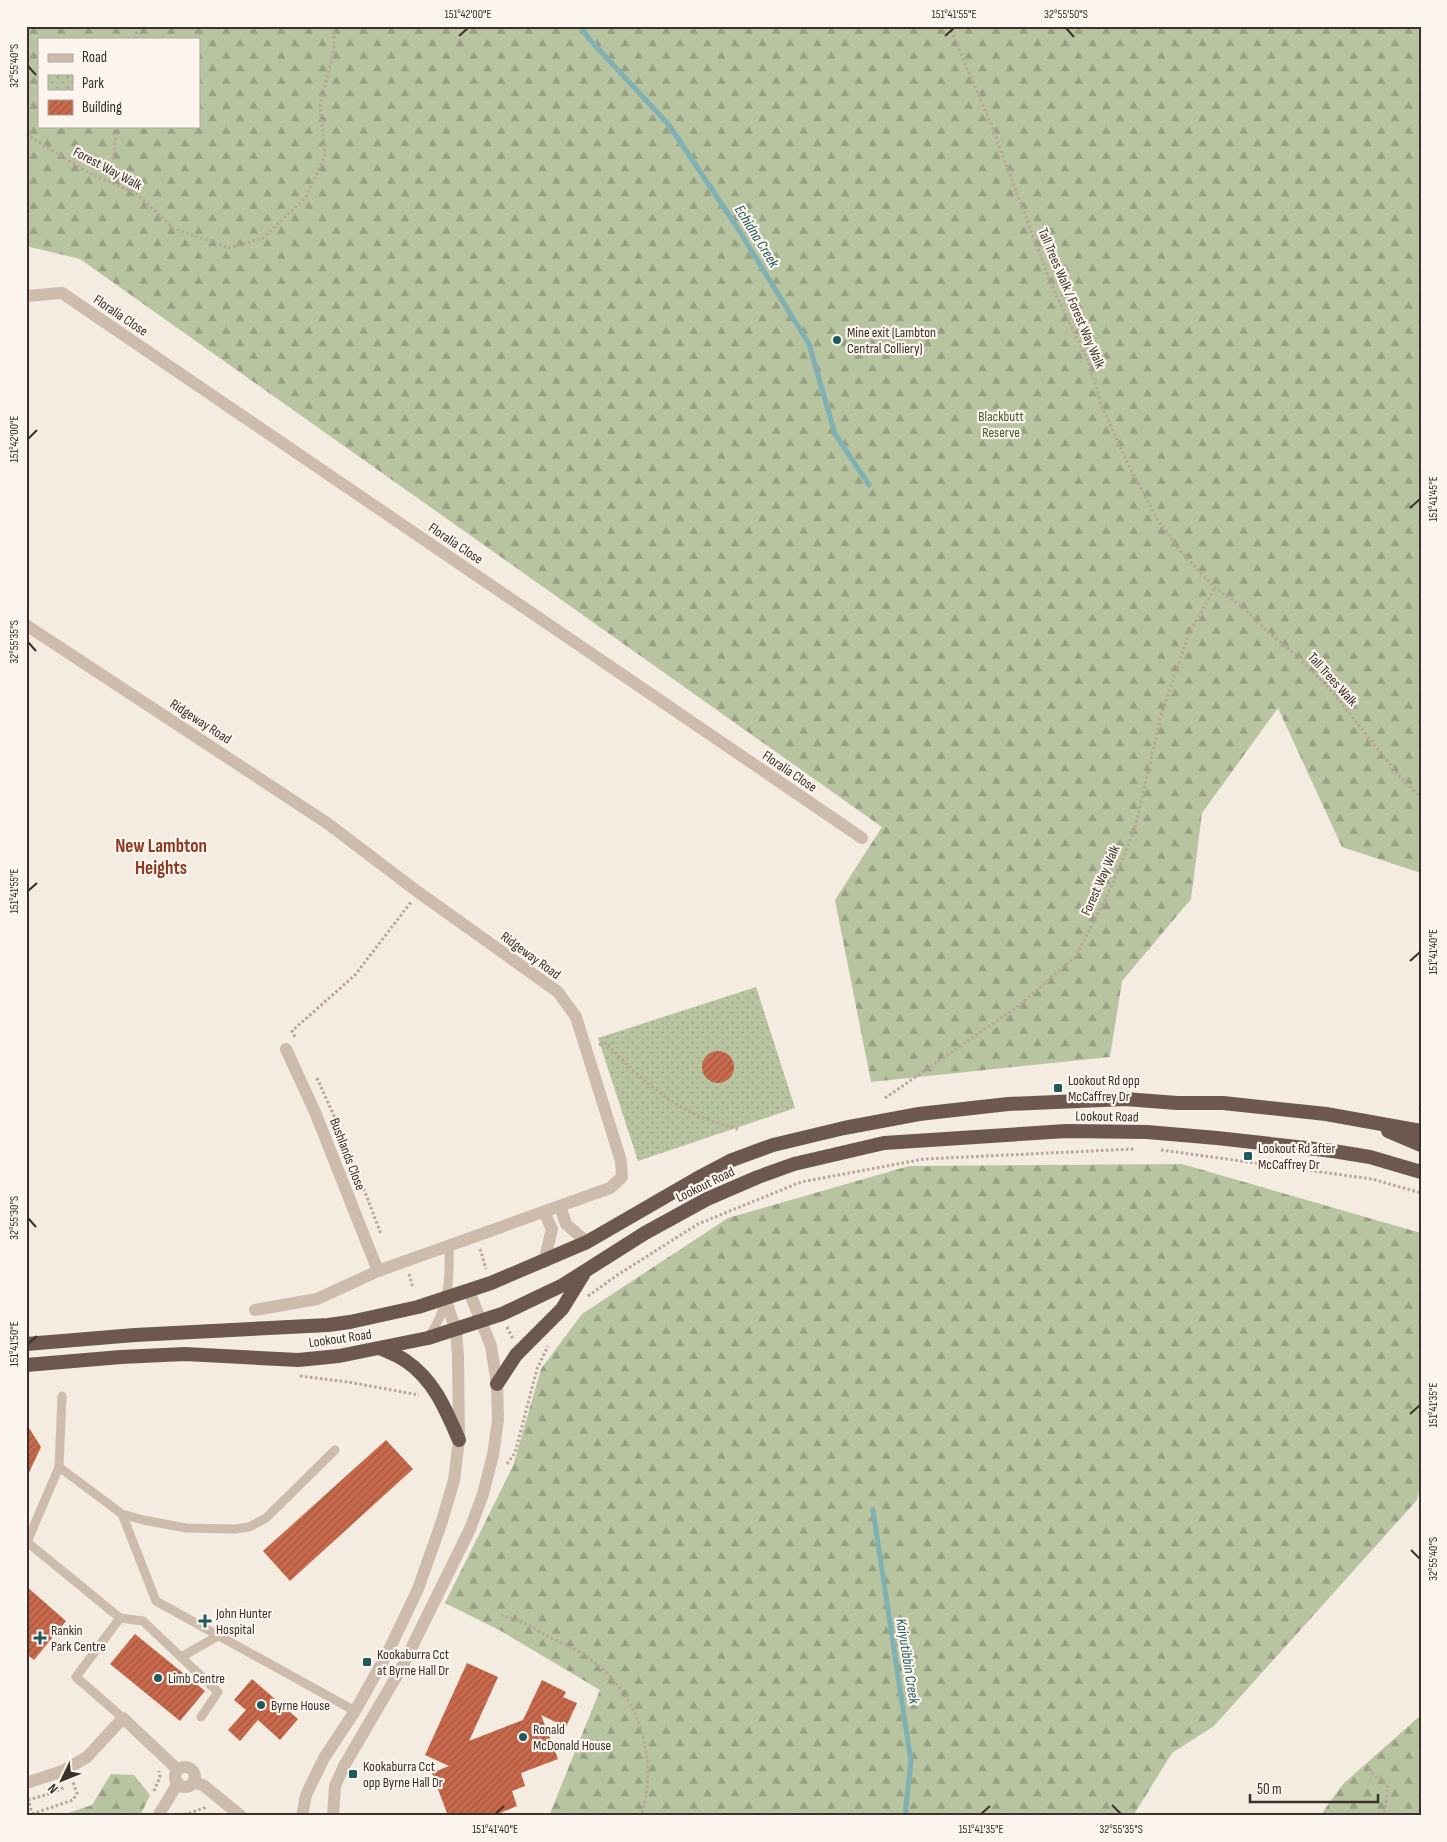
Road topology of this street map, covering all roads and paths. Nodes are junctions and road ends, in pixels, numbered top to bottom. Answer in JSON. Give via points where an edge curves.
{"nodes":[{"id":1,"x":334,"y":26,"type":"edge"},
{"id":2,"x":949,"y":26,"type":"edge"},
{"id":3,"x":117,"y":128,"type":"edge"},
{"id":4,"x":27,"y":135,"type":"edge"},
{"id":5,"x":113,"y":160,"type":"dead end"},
{"id":6,"x":26,"y":296,"type":"edge"},
{"id":7,"x":1215,"y":588,"type":"junction"},
{"id":8,"x":26,"y":625,"type":"edge"},
{"id":9,"x":1421,"y":798,"type":"edge"},
{"id":10,"x":862,"y":838,"type":"dead end"},
{"id":11,"x":418,"y":892,"type":"junction"},
{"id":12,"x":296,"y":1040,"type":"dead end"},
{"id":13,"x":606,"y":1043,"type":"dead end"},
{"id":14,"x":286,"y":1049,"type":"dead end"},
{"id":15,"x":315,"y":1074,"type":"dead end"},
{"id":16,"x":886,"y":1098,"type":"dead end"},
{"id":17,"x":1359,"y":1120,"type":"junction"},
{"id":18,"x":740,"y":1130,"type":"dead end"},
{"id":19,"x":1421,"y":1131,"type":"edge"},
{"id":20,"x":1421,"y":1144,"type":"edge"},
{"id":21,"x":1136,"y":1149,"type":"dead end"},
{"id":22,"x":1156,"y":1150,"type":"dead end"},
{"id":23,"x":1421,"y":1172,"type":"edge"},
{"id":24,"x":1421,"y":1194,"type":"edge"},
{"id":25,"x":560,"y":1206,"type":"junction"},
{"id":26,"x":544,"y":1212,"type":"junction"},
{"id":27,"x":477,"y":1236,"type":"junction"},
{"id":28,"x":383,"y":1240,"type":"dead end"},
{"id":29,"x":587,"y":1242,"type":"junction"},
{"id":30,"x":449,"y":1246,"type":"junction"},
{"id":31,"x":544,"y":1262,"type":"junction"},
{"id":32,"x":485,"y":1267,"type":"dead end"},
{"id":33,"x":378,"y":1271,"type":"junction"},
{"id":34,"x":585,"y":1272,"type":"junction"},
{"id":35,"x":469,"y":1291,"type":"junction"},
{"id":36,"x":445,"y":1299,"type":"junction"},
{"id":37,"x":584,"y":1301,"type":"dead end"},
{"id":38,"x":255,"y":1310,"type":"dead end"},
{"id":39,"x":482,"y":1321,"type":"junction"},
{"id":40,"x":456,"y":1330,"type":"junction"},
{"id":41,"x":428,"y":1338,"type":"junction"},
{"id":42,"x":551,"y":1340,"type":"dead end"},
{"id":43,"x":26,"y":1344,"type":"edge"},
{"id":44,"x":382,"y":1349,"type":"junction"},
{"id":45,"x":26,"y":1364,"type":"edge"},
{"id":46,"x":290,"y":1375,"type":"dead end"},
{"id":47,"x":497,"y":1384,"type":"junction"},
{"id":48,"x":62,"y":1396,"type":"dead end"},
{"id":49,"x":420,"y":1396,"type":"dead end"},
{"id":50,"x":459,"y":1440,"type":"junction"},
{"id":51,"x":335,"y":1450,"type":"dead end"},
{"id":52,"x":515,"y":1453,"type":"dead end"},
{"id":53,"x":59,"y":1467,"type":"junction"},
{"id":54,"x":122,"y":1514,"type":"junction"},
{"id":55,"x":501,"y":1614,"type":"dead end"},
{"id":56,"x":120,"y":1618,"type":"junction"},
{"id":57,"x":218,"y":1636,"type":"junction"},
{"id":58,"x":181,"y":1657,"type":"junction"},
{"id":59,"x":355,"y":1711,"type":"junction"},
{"id":60,"x":201,"y":1717,"type":"dead end"},
{"id":61,"x":123,"y":1718,"type":"junction"},
{"id":62,"x":158,"y":1766,"type":"dead end"},
{"id":63,"x":1368,"y":1769,"type":"dead end"},
{"id":64,"x":178,"y":1777,"type":"junction"},
{"id":65,"x":80,"y":1778,"type":"dead end"},
{"id":66,"x":73,"y":1782,"type":"junction"},
{"id":67,"x":26,"y":1783,"type":"edge"},
{"id":68,"x":26,"y":1792,"type":"edge"},
{"id":69,"x":152,"y":1796,"type":"dead end"},
{"id":70,"x":28,"y":1800,"type":"junction"},
{"id":71,"x":213,"y":1806,"type":"dead end"},
{"id":72,"x":32,"y":1814,"type":"junction"},
{"id":73,"x":163,"y":1815,"type":"edge"},
{"id":74,"x":26,"y":1816,"type":"edge"},
{"id":75,"x":241,"y":1816,"type":"edge"},
{"id":76,"x":302,"y":1816,"type":"edge"},
{"id":77,"x":333,"y":1816,"type":"edge"},
{"id":78,"x":641,"y":1816,"type":"edge"},
{"id":79,"x":1384,"y":1816,"type":"edge"}],
"edges":[{"from":1,"to":4,"type":"path","name":"Forest Way Walk","via":[[334,51],[320,104],[325,155],[306,197],[263,238],[230,248],[173,228],[137,194],[87,172]]},
{"from":2,"to":7,"type":"path","name":"Tall Trees Walk / Forest Way Walk","via":[[992,124],[1051,284],[1089,363],[1102,407],[1125,458],[1157,520]]},
{"from":3,"to":5,"type":"path"},
{"from":6,"to":10,"type":"street","name":"Floralia Close","via":[[62,293]]},
{"from":7,"to":9,"type":"path","name":"Tall Trees Walk","via":[[1241,606],[1315,674]]},
{"from":7,"to":16,"type":"path","name":"Forest Way Walk","via":[[1190,633],[1160,716],[1135,828],[1110,890],[1076,956],[1020,1005]]},
{"from":8,"to":11,"type":"street","name":"Ridgeway Road","via":[[327,823]]},
{"from":11,"to":12,"type":"path","via":[[355,975],[292,1031]]},
{"from":11,"to":25,"type":"street","name":"Ridgeway Road","via":[[558,992],[576,1017],[621,1161],[622,1177],[610,1188]]},
{"from":13,"to":18,"type":"path","via":[[635,1072],[679,1106]]},
{"from":14,"to":33,"type":"street","name":"Bushlands Close","via":[[315,1112]]},
{"from":15,"to":28,"type":"path","via":[[348,1145]]},
{"from":17,"to":19,"type":"highway","name":"Lookout Road"},
{"from":17,"to":20,"type":"highway"},
{"from":17,"to":29,"type":"highway","name":"Lookout Road","via":[[1223,1104],[1125,1099],[1008,1104],[919,1114],[774,1145],[732,1160]]},
{"from":21,"to":37,"type":"path","via":[[924,1159],[801,1182],[698,1224],[619,1274]]},
{"from":22,"to":24,"type":"path","via":[[1372,1179]]},
{"from":23,"to":34,"type":"highway","name":"Lookout Road","via":[[1333,1151],[1147,1132],[1066,1131],[884,1143],[794,1164],[707,1199],[645,1233]]},
{"from":25,"to":26,"type":"street","name":"Ridgeway Road"},
{"from":25,"to":29,"type":"street","via":[[566,1224]]},
{"from":26,"to":27,"type":"street","name":"Ridgeway Road"},
{"from":26,"to":31,"type":"street","via":[[552,1229]]},
{"from":27,"to":30,"type":"street","name":"Ridgeway Road"},
{"from":27,"to":32,"type":"path"},
{"from":29,"to":31,"type":"highway","name":"Lookout Road"},
{"from":30,"to":33,"type":"street","name":"Ridgeway Road"},
{"from":30,"to":36,"type":"lane","via":[[450,1283]]},
{"from":31,"to":35,"type":"highway","name":"Lookout Road"},
{"from":33,"to":38,"type":"street","name":"Ridgeway Road","via":[[317,1299]]},
{"from":34,"to":39,"type":"highway","name":"Lookout Road"},
{"from":34,"to":47,"type":"highway","via":[[562,1309],[516,1356]]},
{"from":35,"to":36,"type":"highway","name":"Lookout Road"},
{"from":35,"to":39,"type":"street"},
{"from":36,"to":40,"type":"street"},
{"from":36,"to":41,"type":"lane","via":[[436,1326]]},
{"from":36,"to":43,"type":"highway","name":"Lookout Road","via":[[328,1325]]},
{"from":39,"to":40,"type":"highway","name":"Lookout Road"},
{"from":39,"to":47,"type":"street"},
{"from":40,"to":41,"type":"highway","name":"Lookout Road"},
{"from":40,"to":50,"type":"street"},
{"from":41,"to":44,"type":"highway","name":"Lookout Road"},
{"from":42,"to":52,"type":"path","via":[[537,1369]]},
{"from":44,"to":45,"type":"highway","name":"Lookout Road","via":[[298,1360],[185,1354]]},
{"from":44,"to":50,"type":"highway","via":[[404,1360],[427,1379]]},
{"from":46,"to":49,"type":"path"},
{"from":47,"to":77,"type":"street","via":[[498,1420],[484,1494],[403,1665],[344,1766],[335,1786]]},
{"from":48,"to":53,"type":"lane"},
{"from":50,"to":59,"type":"street","via":[[454,1480],[418,1589]]},
{"from":51,"to":54,"type":"lane","via":[[270,1515],[249,1527],[186,1528]]},
{"from":53,"to":54,"type":"lane"},
{"from":53,"to":56,"type":"lane","via":[[27,1542]]},
{"from":54,"to":57,"type":"lane","via":[[156,1601]]},
{"from":55,"to":78,"type":"path","via":[[584,1654],[603,1669],[626,1696],[641,1728],[646,1751],[647,1786]]},
{"from":56,"to":58,"type":"lane","via":[[144,1621]]},
{"from":56,"to":61,"type":"lane","via":[[76,1677]]},
{"from":57,"to":58,"type":"lane"},
{"from":57,"to":59,"type":"lane"},
{"from":58,"to":60,"type":"lane","via":[[218,1692]]},
{"from":59,"to":76,"type":"street","via":[[324,1758],[306,1795]]},
{"from":61,"to":64,"type":"street"},
{"from":61,"to":67,"type":"street","via":[[87,1757],[63,1770]]},
{"from":62,"to":69,"type":"path","via":[[160,1778]]},
{"from":63,"to":79,"type":"path","via":[[1388,1787]]},
{"from":64,"to":73,"type":"street"},
{"from":64,"to":75,"type":"street","via":[[184,1767],[192,1770],[193,1782],[203,1785]]},
{"from":65,"to":66,"type":"path"},
{"from":66,"to":70,"type":"path"},
{"from":66,"to":72,"type":"path","via":[[77,1793],[73,1800]]},
{"from":68,"to":70,"type":"path"},
{"from":70,"to":72,"type":"path"},
{"from":71,"to":73,"type":"path","via":[[187,1814]]},
{"from":72,"to":74,"type":"path"}]}
